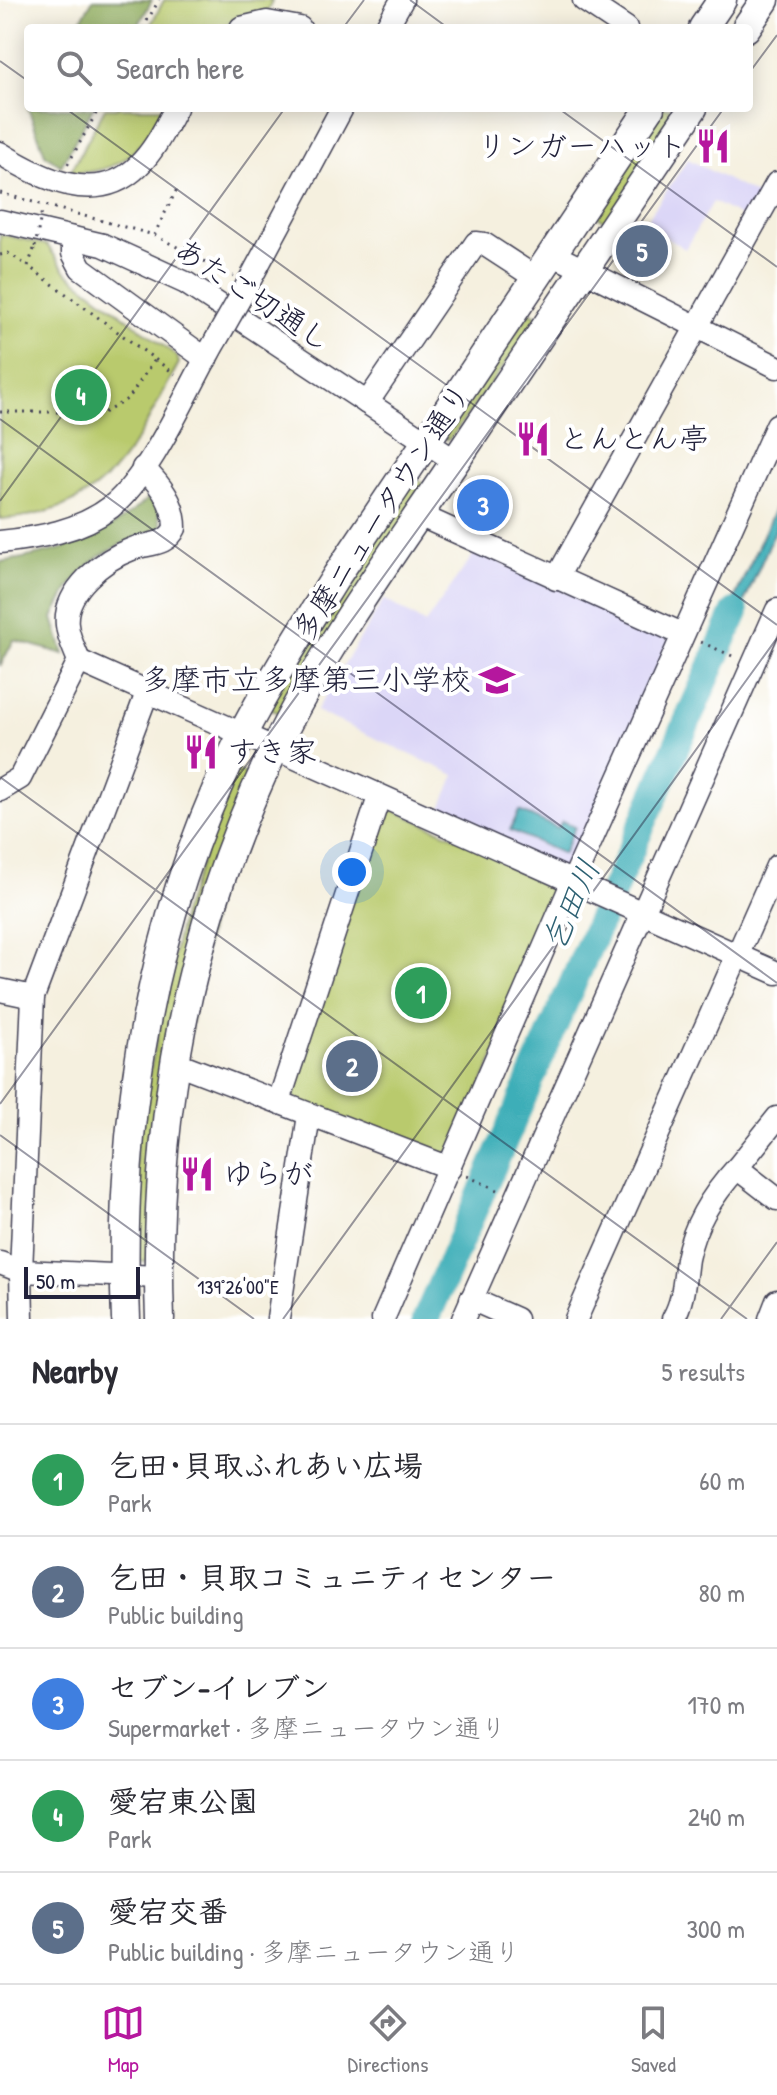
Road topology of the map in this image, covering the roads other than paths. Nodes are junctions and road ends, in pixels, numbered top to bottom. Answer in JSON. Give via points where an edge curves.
{"nodes":[{"id":1,"x":402,"y":0,"type":"edge"},
{"id":2,"x":584,"y":0,"type":"edge"},
{"id":3,"x":722,"y":0,"type":"edge"},
{"id":4,"x":766,"y":0,"type":"edge"},
{"id":5,"x":777,"y":5,"type":"edge"},
{"id":6,"x":258,"y":24,"type":"edge"},
{"id":7,"x":278,"y":24,"type":"edge"},
{"id":8,"x":388,"y":24,"type":"edge"},
{"id":9,"x":620,"y":24,"type":"edge"},
{"id":10,"x":706,"y":24,"type":"edge"},
{"id":11,"x":749,"y":24,"type":"edge"},
{"id":12,"x":173,"y":112,"type":"edge"},
{"id":13,"x":340,"y":112,"type":"edge"},
{"id":14,"x":647,"y":112,"type":"edge"},
{"id":15,"x":690,"y":112,"type":"edge"},
{"id":16,"x":0,"y":153,"type":"edge"},
{"id":17,"x":777,"y":183,"type":"edge"},
{"id":18,"x":0,"y":221,"type":"edge"},
{"id":19,"x":73,"y":238,"type":"junction"},
{"id":20,"x":552,"y":254,"type":"junction"},
{"id":21,"x":583,"y":272,"type":"junction"},
{"id":22,"x":536,"y":278,"type":"junction"},
{"id":23,"x":698,"y":330,"type":"junction"},
{"id":24,"x":211,"y":350,"type":"junction"},
{"id":25,"x":777,"y":367,"type":"edge"},
{"id":26,"x":367,"y":403,"type":"junction"},
{"id":27,"x":777,"y":425,"type":"edge"},
{"id":28,"x":426,"y":442,"type":"junction"},
{"id":29,"x":455,"y":461,"type":"junction"},
{"id":30,"x":143,"y":468,"type":"junction"},
{"id":31,"x":419,"y":515,"type":"junction"},
{"id":32,"x":0,"y":542,"type":"edge"},
{"id":33,"x":556,"y":579,"type":"junction"},
{"id":34,"x":776,"y":615,"type":"edge"},
{"id":35,"x":690,"y":637,"type":"junction"},
{"id":36,"x":79,"y":661,"type":"junction"},
{"id":37,"x":147,"y":693,"type":"junction"},
{"id":38,"x":242,"y":736,"type":"junction"},
{"id":39,"x":274,"y":750,"type":"junction"},
{"id":40,"x":0,"y":790,"type":"edge"},
{"id":41,"x":379,"y":797,"type":"junction"},
{"id":42,"x":777,"y":866,"type":"edge"},
{"id":43,"x":581,"y":884,"type":"junction"},
{"id":44,"x":638,"y":910,"type":"junction"},
{"id":45,"x":738,"y":955,"type":"junction"},
{"id":46,"x":777,"y":973,"type":"edge"},
{"id":47,"x":0,"y":990,"type":"edge"},
{"id":48,"x":33,"y":997,"type":"junction"},
{"id":49,"x":174,"y":1062,"type":"junction"},
{"id":50,"x":279,"y":1101,"type":"junction"},
{"id":51,"x":309,"y":1115,"type":"junction"},
{"id":52,"x":777,"y":1118,"type":"edge"},
{"id":53,"x":737,"y":1168,"type":"junction"},
{"id":54,"x":456,"y":1171,"type":"junction"},
{"id":55,"x":777,"y":1199,"type":"edge"},
{"id":56,"x":10,"y":1267,"type":"edge"},
{"id":57,"x":124,"y":1276,"type":"junction"},
{"id":58,"x":159,"y":1277,"type":"junction"},
{"id":59,"x":777,"y":1301,"type":"edge"},
{"id":60,"x":467,"y":1309,"type":"edge"},
{"id":61,"x":22,"y":1319,"type":"edge"},
{"id":62,"x":126,"y":1319,"type":"edge"},
{"id":63,"x":160,"y":1319,"type":"edge"},
{"id":64,"x":278,"y":1319,"type":"edge"},
{"id":65,"x":383,"y":1319,"type":"edge"},
{"id":66,"x":516,"y":1319,"type":"edge"},
{"id":67,"x":576,"y":1319,"type":"edge"},
{"id":68,"x":673,"y":1319,"type":"edge"},
{"id":69,"x":770,"y":1319,"type":"edge"}],
"edges":[{"from":1,"to":8,"type":"street"},
{"from":2,"to":9,"type":"street"},
{"from":3,"to":10,"type":"main road"},
{"from":4,"to":5,"type":"street"},
{"from":4,"to":11,"type":"main road"},
{"from":6,"to":7,"type":"street"},
{"from":12,"to":16,"type":"street","via":[[139,165],[103,185],[54,182]]},
{"from":13,"to":24,"type":"street","bridge":true,"via":[[240,282]]},
{"from":14,"to":20,"type":"main road","name":"多摩ニュータウン通り"},
{"from":15,"to":21,"type":"main road","name":"多摩ニュータウン通り"},
{"from":17,"to":23,"type":"street"},
{"from":18,"to":19,"type":"street","name":"あたご切通し"},
{"from":19,"to":24,"type":"street","via":[[81,268]]},
{"from":19,"to":26,"type":"street","name":"あたご切通し","via":[[132,256],[186,283]]},
{"from":20,"to":21,"type":"street"},
{"from":20,"to":22,"type":"main road","name":"多摩ニュータウン通り"},
{"from":21,"to":23,"type":"street"},
{"from":21,"to":29,"type":"main road","name":"多摩ニュータウン通り"},
{"from":22,"to":26,"type":"street","via":[[476,243]]},
{"from":22,"to":28,"type":"main road","name":"多摩ニュータウン通り"},
{"from":23,"to":25,"type":"street"},
{"from":23,"to":33,"type":"street"},
{"from":24,"to":30,"type":"street"},
{"from":26,"to":28,"type":"street","name":"あたご切通し"},
{"from":27,"to":35,"type":"street"},
{"from":28,"to":29,"type":"street","name":"あたご切通し"},
{"from":28,"to":38,"type":"main road","name":"多摩ニュータウン通り","via":[[296,640]]},
{"from":29,"to":31,"type":"main road","name":"多摩ニュータウン通り"},
{"from":30,"to":32,"type":"street","via":[[110,507],[89,520],[35,538]]},
{"from":30,"to":36,"type":"street","via":[[157,480],[175,511],[175,528],[161,542],[116,555],[80,588],[67,624]]},
{"from":31,"to":33,"type":"street"},
{"from":31,"to":39,"type":"main road","name":"多摩ニュータウン通り","via":[[327,655]]},
{"from":33,"to":35,"type":"street"},
{"from":34,"to":44,"type":"street"},
{"from":35,"to":43,"type":"street"},
{"from":36,"to":37,"type":"street"},
{"from":36,"to":40,"type":"street","via":[[20,778]]},
{"from":37,"to":38,"type":"street"},
{"from":37,"to":48,"type":"street"},
{"from":38,"to":39,"type":"street"},
{"from":38,"to":57,"type":"main road","name":"多摩ニュータウン通り","via":[[198,839],[156,977],[128,1137]]},
{"from":39,"to":41,"type":"street"},
{"from":39,"to":49,"type":"main road","name":"多摩ニュータウン通り","via":[[207,920]]},
{"from":41,"to":43,"type":"street"},
{"from":41,"to":50,"type":"street"},
{"from":42,"to":45,"type":"street"},
{"from":43,"to":44,"type":"street"},
{"from":43,"to":54,"type":"street"},
{"from":44,"to":45,"type":"street"},
{"from":44,"to":60,"type":"street"},
{"from":45,"to":46,"type":"street"},
{"from":45,"to":67,"type":"street"},
{"from":47,"to":48,"type":"street"},
{"from":48,"to":56,"type":"street"},
{"from":49,"to":50,"type":"street"},
{"from":49,"to":58,"type":"main road","name":"多摩ニュータウン通り","via":[[163,1144]]},
{"from":50,"to":51,"type":"street"},
{"from":51,"to":54,"type":"street"},
{"from":51,"to":64,"type":"street"},
{"from":52,"to":53,"type":"street"},
{"from":53,"to":55,"type":"street"},
{"from":53,"to":68,"type":"street","via":[[709,1200],[688,1255],[681,1306]]},
{"from":54,"to":65,"type":"street"},
{"from":56,"to":57,"type":"street"},
{"from":56,"to":61,"type":"street"},
{"from":57,"to":58,"type":"street"},
{"from":57,"to":62,"type":"main road","name":"多摩ニュータウン通り"},
{"from":58,"to":63,"type":"main road","name":"多摩ニュータウン通り"},
{"from":59,"to":69,"type":"street"},
{"from":60,"to":66,"type":"street"}]}
